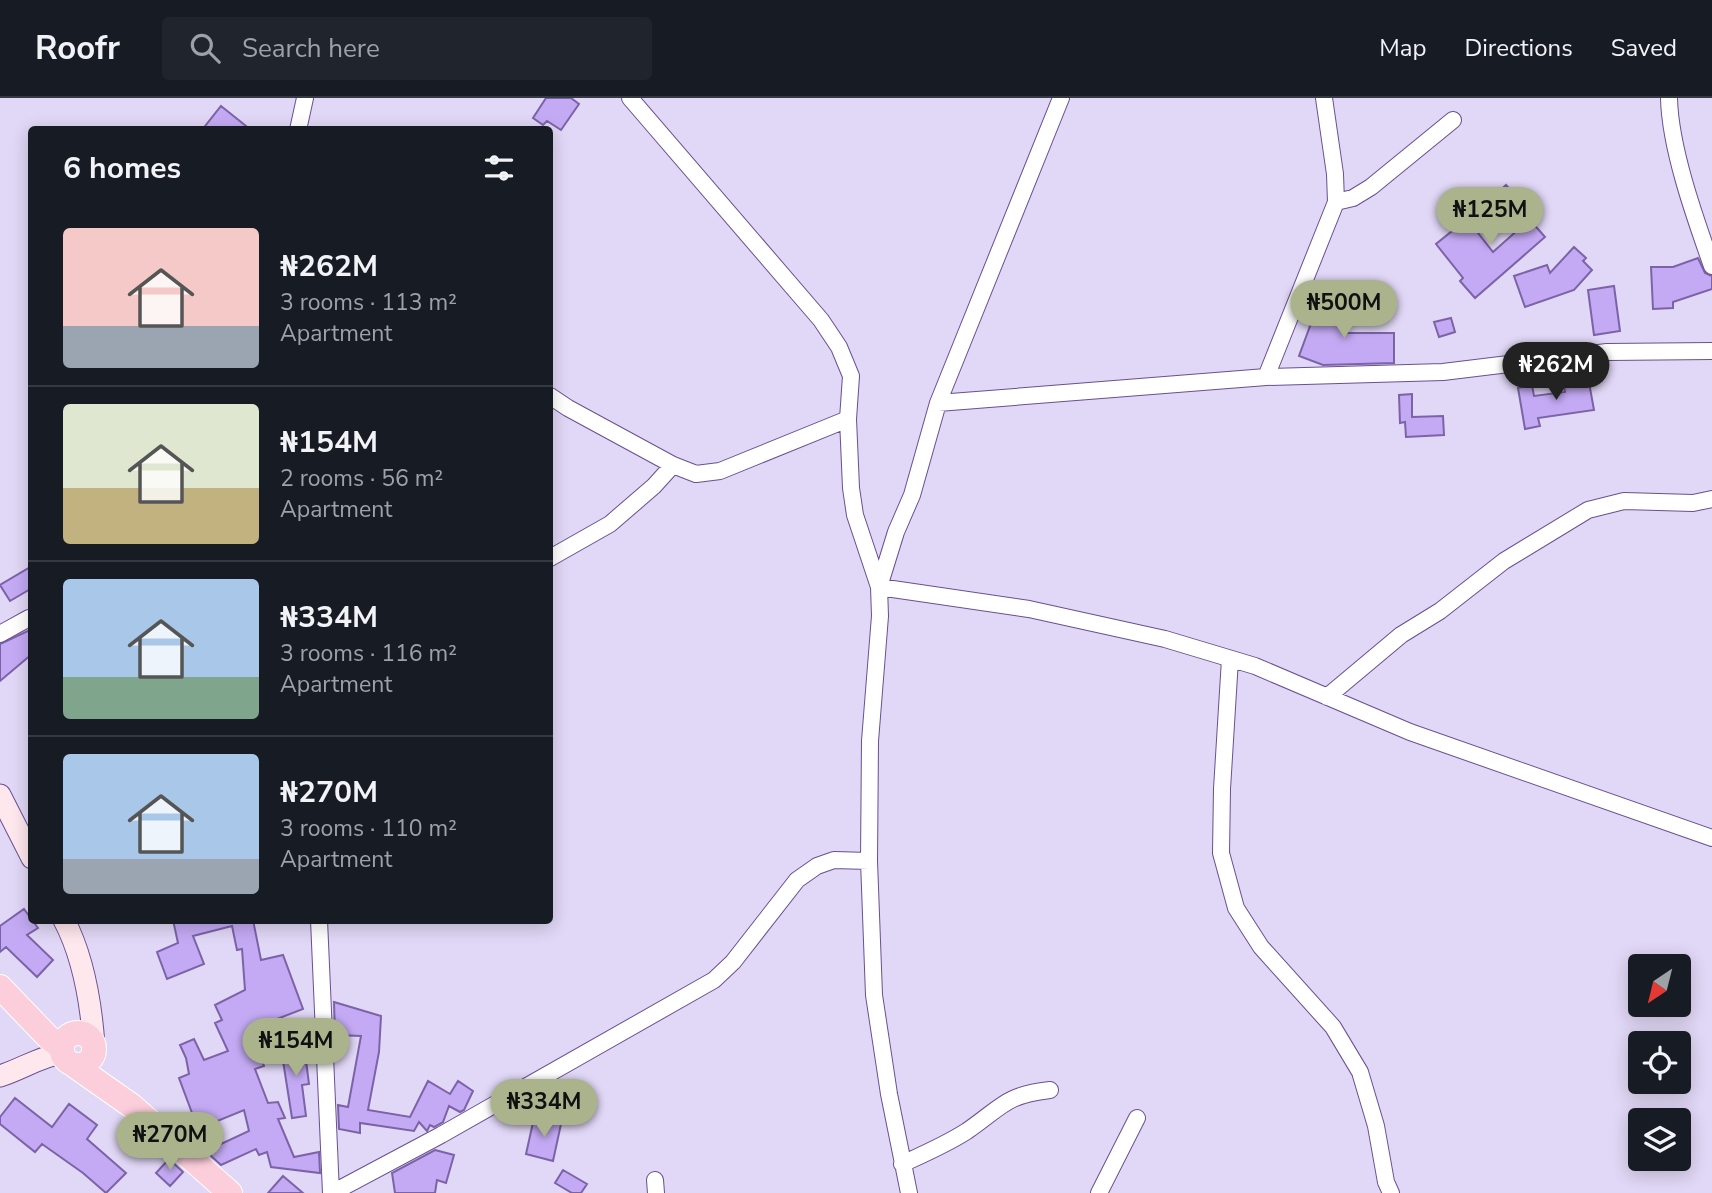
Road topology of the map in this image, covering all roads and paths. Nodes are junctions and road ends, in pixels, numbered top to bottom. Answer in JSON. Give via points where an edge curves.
{"nodes":[{"id":1,"x":306,"y":98,"type":"edge"},
{"id":2,"x":630,"y":98,"type":"edge"},
{"id":3,"x":1061,"y":98,"type":"edge"},
{"id":4,"x":1324,"y":98,"type":"edge"},
{"id":5,"x":1669,"y":98,"type":"edge"},
{"id":6,"x":1453,"y":120,"type":"dead end"},
{"id":7,"x":299,"y":126,"type":"edge"},
{"id":8,"x":1336,"y":202,"type":"junction"},
{"id":9,"x":1712,"y":266,"type":"edge"},
{"id":10,"x":1712,"y":351,"type":"edge"},
{"id":11,"x":1266,"y":377,"type":"junction"},
{"id":12,"x":553,"y":398,"type":"edge"},
{"id":13,"x":938,"y":403,"type":"junction"},
{"id":14,"x":848,"y":419,"type":"junction"},
{"id":15,"x":673,"y":465,"type":"junction"},
{"id":16,"x":1712,"y":499,"type":"edge"},
{"id":17,"x":553,"y":556,"type":"edge"},
{"id":18,"x":879,"y":587,"type":"junction"},
{"id":19,"x":28,"y":619,"type":"edge"},
{"id":20,"x":0,"y":634,"type":"edge"},
{"id":21,"x":1230,"y":659,"type":"junction"},
{"id":22,"x":1327,"y":697,"type":"junction"},
{"id":23,"x":0,"y":795,"type":"edge"},
{"id":24,"x":1712,"y":838,"type":"edge"},
{"id":25,"x":28,"y":850,"type":"edge"},
{"id":26,"x":869,"y":861,"type":"junction"},
{"id":27,"x":66,"y":924,"type":"edge"},
{"id":28,"x":319,"y":924,"type":"edge"},
{"id":29,"x":7,"y":993,"type":"edge"},
{"id":30,"x":76,"y":1049,"type":"junction"},
{"id":31,"x":9,"y":1073,"type":"edge"},
{"id":32,"x":1050,"y":1090,"type":"dead end"},
{"id":33,"x":1137,"y":1118,"type":"dead end"},
{"id":34,"x":902,"y":1164,"type":"junction"},
{"id":35,"x":220,"y":1190,"type":"edge"},
{"id":36,"x":331,"y":1193,"type":"edge"},
{"id":37,"x":909,"y":1193,"type":"edge"},
{"id":38,"x":1099,"y":1193,"type":"edge"},
{"id":39,"x":1391,"y":1193,"type":"edge"}],
"edges":[{"from":1,"to":7,"type":"street"},
{"from":2,"to":14,"type":"street","via":[[821,320],[851,376]]},
{"from":3,"to":13,"type":"street"},
{"from":4,"to":8,"type":"street"},
{"from":5,"to":9,"type":"street","via":[[1674,136]]},
{"from":6,"to":8,"type":"street","via":[[1371,187]]},
{"from":8,"to":11,"type":"street"},
{"from":10,"to":11,"type":"street","via":[[1607,352],[1443,372]]},
{"from":11,"to":13,"type":"street"},
{"from":12,"to":15,"type":"street"},
{"from":13,"to":18,"type":"street"},
{"from":14,"to":15,"type":"street","via":[[720,471],[696,474]]},
{"from":14,"to":18,"type":"street","via":[[855,515]]},
{"from":15,"to":17,"type":"street","via":[[610,524]]},
{"from":16,"to":22,"type":"street","via":[[1693,503],[1624,500],[1588,510],[1504,561],[1401,635]]},
{"from":18,"to":21,"type":"street","via":[[1029,609],[1165,639]]},
{"from":18,"to":26,"type":"street"},
{"from":19,"to":20,"type":"street"},
{"from":21,"to":22,"type":"street"},
{"from":21,"to":39,"type":"street","via":[[1221,853],[1236,908],[1261,947],[1333,1027],[1360,1072]]},
{"from":22,"to":24,"type":"street","via":[[1410,732]]},
{"from":23,"to":25,"type":"main road"},
{"from":26,"to":34,"type":"street","via":[[874,995]]},
{"from":26,"to":36,"type":"street","via":[[834,860],[817,866],[797,880],[714,980]]},
{"from":27,"to":30,"type":"main road","via":[[80,960],[92,1016]]},
{"from":28,"to":36,"type":"street"},
{"from":29,"to":30,"type":"main road"},
{"from":30,"to":31,"type":"main road"},
{"from":30,"to":35,"type":"main road"},
{"from":32,"to":34,"type":"street","via":[[1024,1092],[1004,1101],[966,1131]]},
{"from":33,"to":38,"type":"street"},
{"from":34,"to":37,"type":"street"}]}
